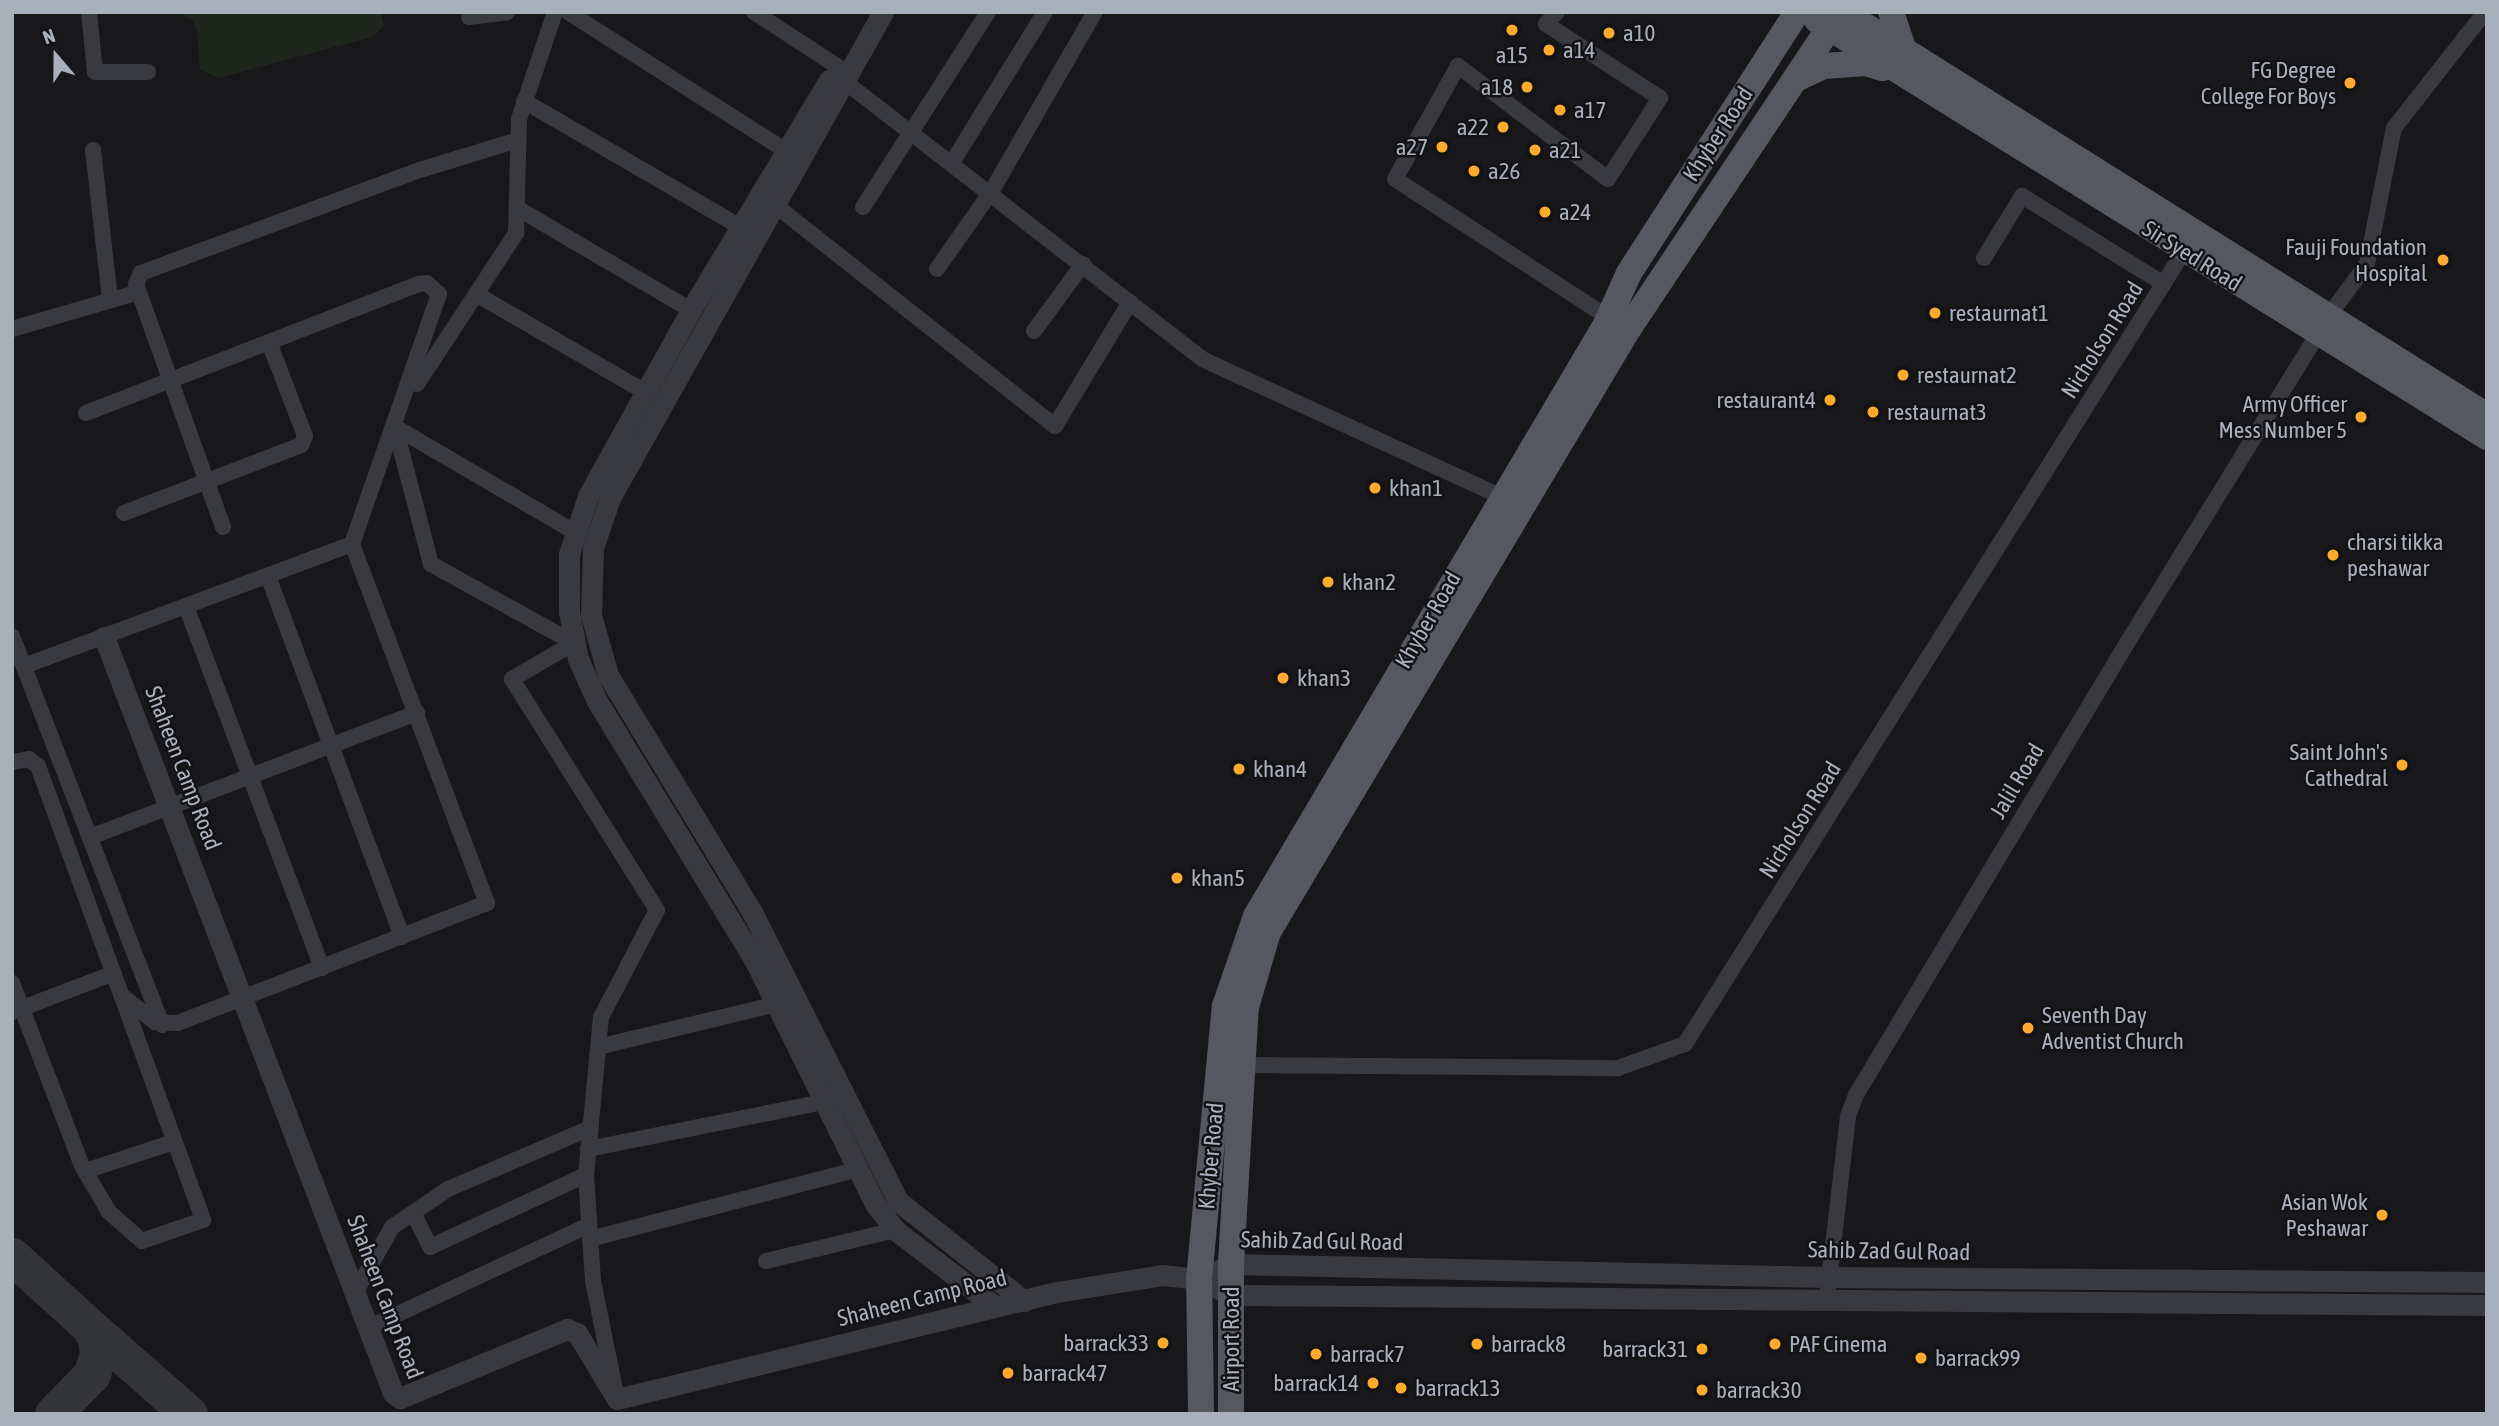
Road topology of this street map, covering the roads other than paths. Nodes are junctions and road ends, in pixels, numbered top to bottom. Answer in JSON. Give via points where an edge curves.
{"nodes":[{"id":1,"x":89,"y":12,"type":"edge"},
{"id":2,"x":507,"y":12,"type":"edge"},
{"id":3,"x":555,"y":12,"type":"edge"},
{"id":4,"x":568,"y":12,"type":"edge"},
{"id":5,"x":754,"y":12,"type":"edge"},
{"id":6,"x":883,"y":12,"type":"edge"},
{"id":7,"x":988,"y":12,"type":"edge"},
{"id":8,"x":1045,"y":12,"type":"edge"},
{"id":9,"x":1095,"y":12,"type":"edge"},
{"id":10,"x":1557,"y":12,"type":"edge"},
{"id":11,"x":1797,"y":12,"type":"edge"},
{"id":12,"x":1807,"y":12,"type":"edge"},
{"id":13,"x":1891,"y":12,"type":"edge"},
{"id":14,"x":2485,"y":12,"type":"edge"},
{"id":15,"x":469,"y":17,"type":"dead end"},
{"id":16,"x":1837,"y":18,"type":"edge"},
{"id":17,"x":1901,"y":62,"type":"junction"},
{"id":18,"x":847,"y":71,"type":"junction"},
{"id":19,"x":148,"y":72,"type":"dead end"},
{"id":20,"x":1798,"y":78,"type":"junction"},
{"id":21,"x":524,"y":101,"type":"junction"},
{"id":22,"x":912,"y":131,"type":"junction"},
{"id":23,"x":518,"y":140,"type":"junction"},
{"id":24,"x":93,"y":150,"type":"dead end"},
{"id":25,"x":785,"y":150,"type":"junction"},
{"id":26,"x":953,"y":162,"type":"junction"},
{"id":27,"x":991,"y":191,"type":"junction"},
{"id":28,"x":775,"y":205,"type":"junction"},
{"id":29,"x":863,"y":207,"type":"dead end"},
{"id":30,"x":517,"y":208,"type":"junction"},
{"id":31,"x":742,"y":228,"type":"junction"},
{"id":32,"x":2184,"y":251,"type":"junction"},
{"id":33,"x":1984,"y":258,"type":"dead end"},
{"id":34,"x":1083,"y":264,"type":"junction"},
{"id":35,"x":937,"y":269,"type":"dead end"},
{"id":36,"x":2164,"y":284,"type":"junction"},
{"id":37,"x":139,"y":292,"type":"junction"},
{"id":38,"x":476,"y":294,"type":"junction"},
{"id":39,"x":110,"y":300,"type":"junction"},
{"id":40,"x":1130,"y":302,"type":"junction"},
{"id":41,"x":691,"y":310,"type":"junction"},
{"id":42,"x":1609,"y":318,"type":"junction"},
{"id":43,"x":2323,"y":325,"type":"junction"},
{"id":44,"x":12,"y":329,"type":"edge"},
{"id":45,"x":1034,"y":331,"type":"dead end"},
{"id":46,"x":269,"y":342,"type":"junction"},
{"id":47,"x":172,"y":381,"type":"junction"},
{"id":48,"x":645,"y":392,"type":"junction"},
{"id":49,"x":402,"y":407,"type":"junction"},
{"id":50,"x":86,"y":413,"type":"dead end"},
{"id":51,"x":2487,"y":416,"type":"edge"},
{"id":52,"x":394,"y":427,"type":"junction"},
{"id":53,"x":2487,"y":437,"type":"edge"},
{"id":54,"x":207,"y":482,"type":"junction"},
{"id":55,"x":1500,"y":496,"type":"junction"},
{"id":56,"x":124,"y":513,"type":"dead end"},
{"id":57,"x":223,"y":527,"type":"dead end"},
{"id":58,"x":575,"y":532,"type":"junction"},
{"id":59,"x":352,"y":544,"type":"junction"},
{"id":60,"x":268,"y":576,"type":"junction"},
{"id":61,"x":186,"y":606,"type":"junction"},
{"id":62,"x":12,"y":636,"type":"edge"},
{"id":63,"x":104,"y":637,"type":"junction"},
{"id":64,"x":574,"y":643,"type":"junction"},
{"id":65,"x":24,"y":667,"type":"junction"},
{"id":66,"x":416,"y":713,"type":"junction"},
{"id":67,"x":331,"y":745,"type":"junction"},
{"id":68,"x":12,"y":762,"type":"edge"},
{"id":69,"x":251,"y":776,"type":"junction"},
{"id":70,"x":170,"y":807,"type":"junction"},
{"id":71,"x":90,"y":837,"type":"junction"},
{"id":72,"x":402,"y":937,"type":"junction"},
{"id":73,"x":323,"y":968,"type":"junction"},
{"id":74,"x":114,"y":973,"type":"junction"},
{"id":75,"x":12,"y":983,"type":"edge"},
{"id":76,"x":121,"y":995,"type":"junction"},
{"id":77,"x":242,"y":998,"type":"junction"},
{"id":78,"x":787,"y":1001,"type":"junction"},
{"id":79,"x":17,"y":1010,"type":"edge"},
{"id":80,"x":162,"y":1024,"type":"junction"},
{"id":81,"x":598,"y":1048,"type":"junction"},
{"id":82,"x":1254,"y":1065,"type":"dead end"},
{"id":83,"x":828,"y":1101,"type":"junction"},
{"id":84,"x":590,"y":1128,"type":"junction"},
{"id":85,"x":174,"y":1142,"type":"junction"},
{"id":86,"x":588,"y":1149,"type":"junction"},
{"id":87,"x":858,"y":1169,"type":"junction"},
{"id":88,"x":85,"y":1171,"type":"junction"},
{"id":89,"x":586,"y":1175,"type":"junction"},
{"id":90,"x":413,"y":1213,"type":"junction"},
{"id":91,"x":895,"y":1230,"type":"junction"},
{"id":92,"x":590,"y":1232,"type":"junction"},
{"id":93,"x":766,"y":1261,"type":"dead end"},
{"id":94,"x":1231,"y":1264,"type":"junction"},
{"id":95,"x":1199,"y":1279,"type":"junction"},
{"id":96,"x":2487,"y":1282,"type":"edge"},
{"id":97,"x":1828,"y":1287,"type":"junction"},
{"id":98,"x":355,"y":1293,"type":"junction"},
{"id":99,"x":1231,"y":1295,"type":"junction"},
{"id":100,"x":1024,"y":1301,"type":"junction"},
{"id":101,"x":2487,"y":1305,"type":"edge"},
{"id":102,"x":996,"y":1307,"type":"junction"},
{"id":103,"x":368,"y":1328,"type":"junction"},
{"id":104,"x":617,"y":1399,"type":"junction"},
{"id":105,"x":1201,"y":1414,"type":"edge"},
{"id":106,"x":1231,"y":1414,"type":"edge"}],
"edges":[{"from":1,"to":19,"type":"street","via":[[96,72]]},
{"from":2,"to":15,"type":"street"},
{"from":3,"to":21,"type":"street"},
{"from":4,"to":25,"type":"street"},
{"from":5,"to":18,"type":"street"},
{"from":6,"to":18,"type":"street"},
{"from":7,"to":22,"type":"street"},
{"from":8,"to":26,"type":"street"},
{"from":9,"to":27,"type":"street"},
{"from":10,"to":42,"type":"street","via":[[1546,24],[1660,98],[1608,179],[1458,66],[1395,179]]},
{"from":11,"to":42,"type":"main road","name":"Khyber Road","via":[[1629,273]]},
{"from":12,"to":16,"type":"main road"},
{"from":13,"to":17,"type":"main road"},
{"from":14,"to":43,"type":"street","name":"Jalil Road","via":[[2394,128],[2367,264]]},
{"from":16,"to":17,"type":"main road"},
{"from":16,"to":20,"type":"main road","name":"Khyber Road"},
{"from":17,"to":20,"type":"main road","via":[[1824,65]]},
{"from":17,"to":32,"type":"main road","name":"Sir Syed Road"},
{"from":17,"to":43,"type":"main road","name":"Sir Syed Road"},
{"from":18,"to":22,"type":"street"},
{"from":18,"to":25,"type":"street"},
{"from":18,"to":28,"type":"street"},
{"from":20,"to":94,"type":"main road","name":"Khyber Road","via":[[1628,331],[1268,932],[1246,1007]]},
{"from":21,"to":23,"type":"street"},
{"from":21,"to":31,"type":"street"},
{"from":22,"to":26,"type":"street"},
{"from":22,"to":29,"type":"street"},
{"from":23,"to":30,"type":"street"},
{"from":23,"to":37,"type":"street","via":[[420,170],[141,274],[136,284]]},
{"from":24,"to":39,"type":"street"},
{"from":25,"to":31,"type":"street"},
{"from":26,"to":27,"type":"street"},
{"from":27,"to":34,"type":"street"},
{"from":27,"to":35,"type":"street"},
{"from":28,"to":40,"type":"street","via":[[1055,426]]},
{"from":28,"to":78,"type":"street","via":[[610,498],[596,533],[590,589],[598,649],[608,675],[752,912]]},
{"from":30,"to":38,"type":"street","via":[[516,233]]},
{"from":30,"to":41,"type":"street"},
{"from":31,"to":41,"type":"street"},
{"from":32,"to":36,"type":"street","name":"Nicholson Road"},
{"from":32,"to":43,"type":"main road","name":"Sir Syed Road"},
{"from":33,"to":36,"type":"street","via":[[2022,196]]},
{"from":34,"to":40,"type":"street"},
{"from":34,"to":45,"type":"street"},
{"from":36,"to":82,"type":"street","name":"Nicholson Road","via":[[1685,1044],[1618,1068]]},
{"from":37,"to":39,"type":"street"},
{"from":37,"to":47,"type":"street"},
{"from":38,"to":48,"type":"street"},
{"from":38,"to":49,"type":"street"},
{"from":39,"to":44,"type":"street"},
{"from":40,"to":55,"type":"street","via":[[1202,359]]},
{"from":41,"to":48,"type":"street"},
{"from":42,"to":55,"type":"main road","name":"Khyber Road"},
{"from":43,"to":51,"type":"main road","name":"Sir Syed Road"},
{"from":43,"to":53,"type":"main road","name":"Sir Syed Road"},
{"from":43,"to":97,"type":"street","name":"Jalil Road","via":[[1856,1095],[1849,1116]]},
{"from":46,"to":47,"type":"street"},
{"from":46,"to":49,"type":"street","via":[[427,283],[439,294],[440,302]]},
{"from":46,"to":54,"type":"street","via":[[304,441]]},
{"from":47,"to":50,"type":"street"},
{"from":47,"to":54,"type":"street"},
{"from":48,"to":58,"type":"street","via":[[589,496]]},
{"from":49,"to":52,"type":"street"},
{"from":52,"to":58,"type":"street"},
{"from":52,"to":59,"type":"street"},
{"from":52,"to":64,"type":"street","via":[[431,564]]},
{"from":54,"to":56,"type":"street"},
{"from":54,"to":57,"type":"street"},
{"from":55,"to":95,"type":"main road","name":"Khyber Road","via":[[1256,916],[1225,1006]]},
{"from":58,"to":64,"type":"street","via":[[567,584]]},
{"from":59,"to":60,"type":"street"},
{"from":59,"to":66,"type":"street"},
{"from":60,"to":61,"type":"street"},
{"from":60,"to":67,"type":"street"},
{"from":61,"to":63,"type":"street"},
{"from":61,"to":69,"type":"street"},
{"from":62,"to":65,"type":"street"},
{"from":63,"to":65,"type":"street"},
{"from":63,"to":70,"type":"street","name":"Shaheen Camp Road"},
{"from":64,"to":78,"type":"street","via":[[597,701]]},
{"from":64,"to":81,"type":"street","via":[[512,679],[657,911],[601,1017]]},
{"from":65,"to":71,"type":"street"},
{"from":66,"to":67,"type":"street"},
{"from":66,"to":72,"type":"street","via":[[487,896],[483,907]]},
{"from":67,"to":69,"type":"street"},
{"from":67,"to":72,"type":"street"},
{"from":68,"to":74,"type":"street","via":[[29,759],[38,766]]},
{"from":69,"to":70,"type":"street"},
{"from":69,"to":73,"type":"street"},
{"from":70,"to":71,"type":"street"},
{"from":70,"to":77,"type":"street","name":"Shaheen Camp Road"},
{"from":71,"to":80,"type":"street"},
{"from":72,"to":73,"type":"street"},
{"from":73,"to":77,"type":"street"},
{"from":74,"to":76,"type":"street"},
{"from":74,"to":79,"type":"street"},
{"from":75,"to":79,"type":"street"},
{"from":76,"to":80,"type":"street"},
{"from":76,"to":85,"type":"street"},
{"from":77,"to":80,"type":"street"},
{"from":77,"to":98,"type":"street","name":"Shaheen Camp Road"},
{"from":78,"to":81,"type":"street"},
{"from":78,"to":83,"type":"street"},
{"from":78,"to":100,"type":"street","via":[[898,1201]]},
{"from":79,"to":88,"type":"street"},
{"from":81,"to":84,"type":"street"},
{"from":83,"to":86,"type":"street"},
{"from":83,"to":87,"type":"street"},
{"from":84,"to":86,"type":"street"},
{"from":84,"to":90,"type":"street","via":[[447,1189]]},
{"from":85,"to":88,"type":"street"},
{"from":85,"to":88,"type":"street","via":[[204,1220],[142,1241],[109,1212]]},
{"from":86,"to":89,"type":"street"},
{"from":87,"to":91,"type":"street","via":[[875,1204]]},
{"from":87,"to":92,"type":"street"},
{"from":89,"to":90,"type":"street","via":[[430,1247]]},
{"from":89,"to":92,"type":"street"},
{"from":90,"to":98,"type":"street","via":[[392,1227]]},
{"from":91,"to":93,"type":"street"},
{"from":91,"to":102,"type":"street"},
{"from":92,"to":103,"type":"street"},
{"from":92,"to":104,"type":"street","via":[[593,1281]]},
{"from":94,"to":95,"type":"street","name":"Sahib Zad Gul Road"},
{"from":94,"to":97,"type":"street","name":"Sahib Zad Gul Road"},
{"from":94,"to":99,"type":"main road","name":"Airport Road"},
{"from":95,"to":99,"type":"street","name":"Sahib Zad Gul Road"},
{"from":95,"to":100,"type":"street","name":"Shaheen Camp Road","via":[[1147,1276]]},
{"from":95,"to":105,"type":"main road","name":"Khyber Road"},
{"from":96,"to":97,"type":"street","name":"Sahib Zad Gul Road"},
{"from":97,"to":99,"type":"street","name":"Sahib Zad Gul Road"},
{"from":97,"to":101,"type":"street","name":"Sahib Zad Gul Road"},
{"from":98,"to":103,"type":"street","name":"Shaheen Camp Road"},
{"from":99,"to":106,"type":"main road","name":"Airport Road"},
{"from":100,"to":102,"type":"street","name":"Shaheen Camp Road"},
{"from":102,"to":104,"type":"street","name":"Shaheen Camp Road"},
{"from":103,"to":104,"type":"street","name":"Shaheen Camp Road","via":[[393,1393],[400,1398],[567,1329],[578,1333]]}]}
